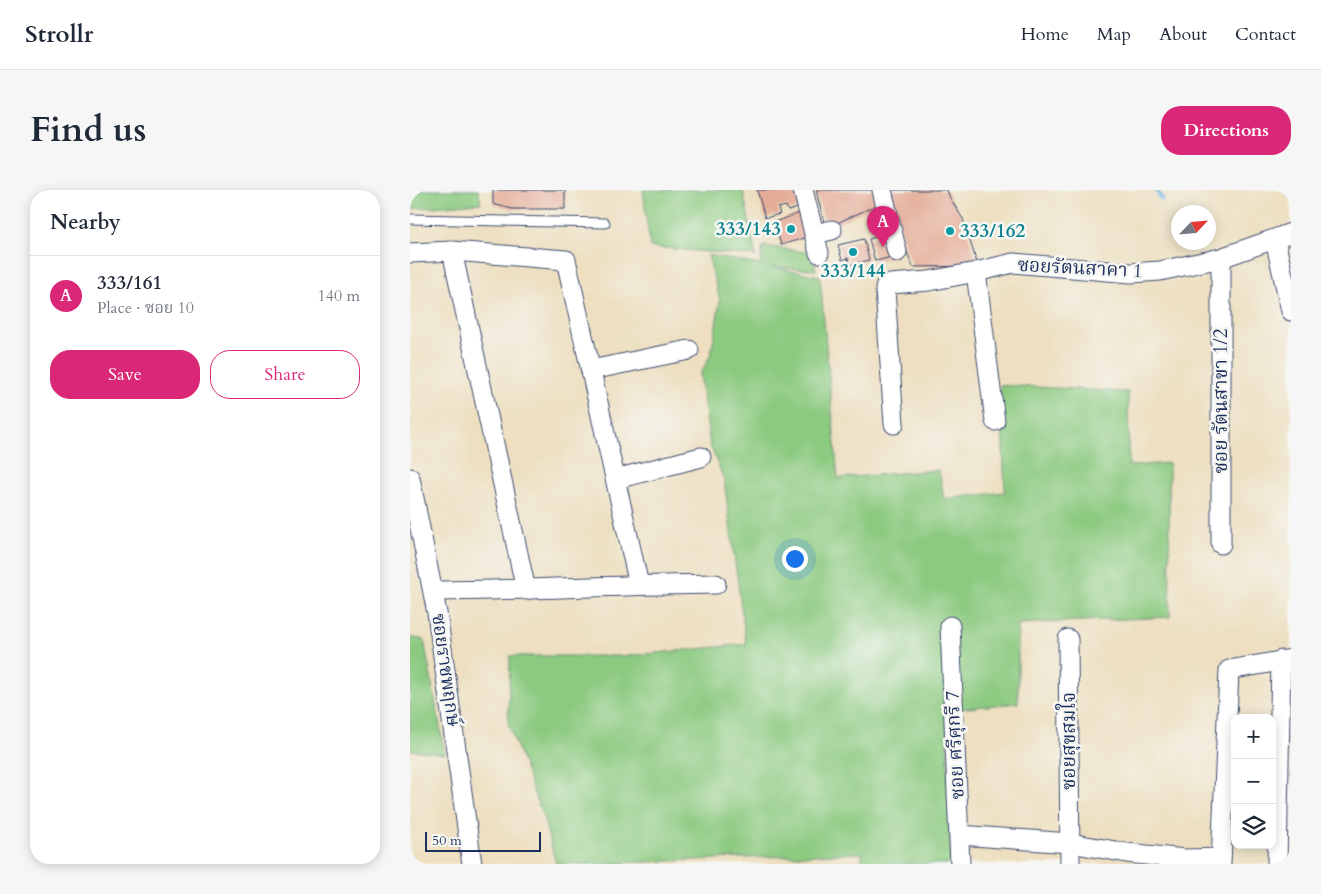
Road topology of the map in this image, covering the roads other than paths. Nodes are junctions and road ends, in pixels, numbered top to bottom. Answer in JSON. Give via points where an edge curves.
{"nodes":[{"id":1,"x":803,"y":190,"type":"edge"},
{"id":2,"x":882,"y":190,"type":"edge"},
{"id":3,"x":410,"y":219,"type":"edge"},
{"id":4,"x":605,"y":223,"type":"dead end"},
{"id":5,"x":1283,"y":237,"type":"edge"},
{"id":6,"x":452,"y":250,"type":"junction"},
{"id":7,"x":898,"y":252,"type":"dead end"},
{"id":8,"x":410,"y":253,"type":"edge"},
{"id":9,"x":819,"y":253,"type":"dead end"},
{"id":10,"x":1221,"y":258,"type":"junction"},
{"id":11,"x":976,"y":272,"type":"junction"},
{"id":12,"x":1291,"y":311,"type":"edge"},
{"id":13,"x":690,"y":350,"type":"dead end"},
{"id":14,"x":591,"y":370,"type":"junction"},
{"id":15,"x":994,"y":421,"type":"dead end"},
{"id":16,"x":894,"y":424,"type":"dead end"},
{"id":17,"x":701,"y":457,"type":"dead end"},
{"id":18,"x":410,"y":478,"type":"edge"},
{"id":19,"x":616,"y":479,"type":"junction"},
{"id":20,"x":1221,"y":544,"type":"dead end"},
{"id":21,"x":716,"y":584,"type":"dead end"},
{"id":22,"x":639,"y":585,"type":"junction"},
{"id":23,"x":526,"y":590,"type":"junction"},
{"id":24,"x":434,"y":591,"type":"junction"},
{"id":25,"x":950,"y":626,"type":"dead end"},
{"id":26,"x":1068,"y":639,"type":"dead end"},
{"id":27,"x":1286,"y":660,"type":"edge"},
{"id":28,"x":960,"y":835,"type":"junction"},
{"id":29,"x":1070,"y":843,"type":"junction"},
{"id":30,"x":1127,"y":859,"type":"edge"},
{"id":31,"x":1221,"y":861,"type":"edge"},
{"id":32,"x":472,"y":864,"type":"edge"},
{"id":33,"x":960,"y":864,"type":"edge"},
{"id":34,"x":1070,"y":864,"type":"edge"},
{"id":35,"x":1277,"y":864,"type":"edge"}],
"edges":[{"from":1,"to":9,"type":"street","via":[[823,232]]},
{"from":2,"to":7,"type":"street","via":[[885,212]]},
{"from":3,"to":4,"type":"lane"},
{"from":5,"to":10,"type":"street","name":"ซอยรัตนสาคา 1"},
{"from":5,"to":12,"type":"street"},
{"from":6,"to":8,"type":"street"},
{"from":6,"to":14,"type":"street","via":[[566,260]]},
{"from":6,"to":23,"type":"street"},
{"from":10,"to":11,"type":"street","name":"ซอยรัตนสาคา 1","via":[[1160,271],[1131,273],[1013,263]]},
{"from":10,"to":20,"type":"street","name":"ซอย รัตนสาขา 1/2"},
{"from":11,"to":15,"type":"street"},
{"from":11,"to":16,"type":"street","name":"ซอยรัตนสาคา 1","via":[[886,285]]},
{"from":13,"to":14,"type":"street"},
{"from":14,"to":19,"type":"street"},
{"from":17,"to":19,"type":"street"},
{"from":18,"to":24,"type":"street","name":"ซอยราชพฤกษ์"},
{"from":19,"to":22,"type":"street"},
{"from":21,"to":22,"type":"street"},
{"from":22,"to":23,"type":"street"},
{"from":23,"to":24,"type":"street"},
{"from":24,"to":32,"type":"street","name":"ซอยราชพฤกษ์"},
{"from":25,"to":28,"type":"street","name":"ซอย ศรีศุกรี 7"},
{"from":26,"to":29,"type":"street","name":"ซอยสุขสมใจ"},
{"from":27,"to":31,"type":"street","via":[[1230,670]]},
{"from":27,"to":35,"type":"street"},
{"from":28,"to":29,"type":"street"},
{"from":28,"to":33,"type":"street","name":"ซอย ศรีศุกรี 7"},
{"from":29,"to":30,"type":"street"},
{"from":29,"to":34,"type":"street","name":"ซอยสุขสมใจ"},
{"from":30,"to":31,"type":"street"}]}
